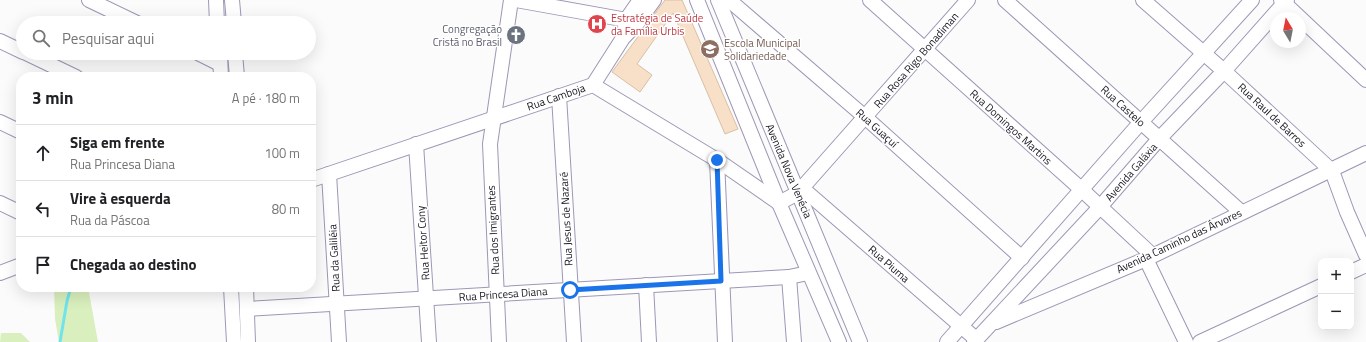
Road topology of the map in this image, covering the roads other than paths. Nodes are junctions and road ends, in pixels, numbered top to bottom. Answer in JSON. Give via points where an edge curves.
{"nodes":[{"id":1,"x":89,"y":0,"type":"edge"},
{"id":2,"x":216,"y":0,"type":"edge"},
{"id":3,"x":232,"y":0,"type":"edge"},
{"id":4,"x":511,"y":0,"type":"edge"},
{"id":5,"x":516,"y":0,"type":"edge"},
{"id":6,"x":640,"y":0,"type":"edge"},
{"id":7,"x":654,"y":0,"type":"edge"},
{"id":8,"x":697,"y":0,"type":"edge"},
{"id":9,"x":870,"y":0,"type":"edge"},
{"id":10,"x":968,"y":0,"type":"edge"},
{"id":11,"x":1005,"y":0,"type":"edge"},
{"id":12,"x":1143,"y":0,"type":"edge"},
{"id":13,"x":1252,"y":0,"type":"edge"},
{"id":14,"x":1284,"y":1,"type":"edge"},
{"id":15,"x":724,"y":2,"type":"edge"},
{"id":16,"x":122,"y":16,"type":"edge"},
{"id":17,"x":217,"y":16,"type":"edge"},
{"id":18,"x":233,"y":16,"type":"edge"},
{"id":19,"x":632,"y":21,"type":"junction"},
{"id":20,"x":731,"y":32,"type":"junction"},
{"id":21,"x":713,"y":39,"type":"junction"},
{"id":22,"x":0,"y":41,"type":"edge"},
{"id":23,"x":16,"y":48,"type":"edge"},
{"id":24,"x":924,"y":50,"type":"junction"},
{"id":25,"x":1202,"y":53,"type":"junction"},
{"id":26,"x":41,"y":60,"type":"edge"},
{"id":27,"x":211,"y":60,"type":"edge"},
{"id":28,"x":235,"y":60,"type":"edge"},
{"id":29,"x":220,"y":65,"type":"edge"},
{"id":30,"x":1224,"y":71,"type":"junction"},
{"id":31,"x":66,"y":72,"type":"edge"},
{"id":32,"x":236,"y":72,"type":"edge"},
{"id":33,"x":1366,"y":80,"type":"edge"},
{"id":34,"x":593,"y":85,"type":"junction"},
{"id":35,"x":559,"y":96,"type":"junction"},
{"id":36,"x":865,"y":117,"type":"junction"},
{"id":37,"x":494,"y":119,"type":"junction"},
{"id":38,"x":0,"y":122,"type":"edge"},
{"id":39,"x":1141,"y":122,"type":"junction"},
{"id":40,"x":16,"y":130,"type":"edge"},
{"id":41,"x":1159,"y":139,"type":"junction"},
{"id":42,"x":416,"y":144,"type":"junction"},
{"id":43,"x":1366,"y":153,"type":"edge"},
{"id":44,"x":717,"y":160,"type":"junction"},
{"id":45,"x":1332,"y":171,"type":"junction"},
{"id":46,"x":329,"y":174,"type":"junction"},
{"id":47,"x":316,"y":178,"type":"edge"},
{"id":48,"x":1081,"y":189,"type":"junction"},
{"id":49,"x":800,"y":190,"type":"junction"},
{"id":50,"x":0,"y":203,"type":"edge"},
{"id":51,"x":779,"y":203,"type":"junction"},
{"id":52,"x":1100,"y":207,"type":"junction"},
{"id":53,"x":16,"y":211,"type":"edge"},
{"id":54,"x":1241,"y":212,"type":"junction"},
{"id":55,"x":1366,"y":255,"type":"edge"},
{"id":56,"x":1149,"y":257,"type":"junction"},
{"id":57,"x":1022,"y":258,"type":"junction"},
{"id":58,"x":1366,"y":265,"type":"edge"},
{"id":59,"x":16,"y":267,"type":"edge"},
{"id":60,"x":1354,"y":271,"type":"edge"},
{"id":61,"x":0,"y":273,"type":"edge"},
{"id":62,"x":808,"y":273,"type":"junction"},
{"id":63,"x":789,"y":277,"type":"junction"},
{"id":64,"x":721,"y":281,"type":"junction"},
{"id":65,"x":835,"y":283,"type":"junction"},
{"id":66,"x":646,"y":286,"type":"junction"},
{"id":67,"x":1318,"y":287,"type":"edge"},
{"id":68,"x":570,"y":290,"type":"junction"},
{"id":69,"x":231,"y":292,"type":"edge"},
{"id":70,"x":246,"y":292,"type":"edge"},
{"id":71,"x":817,"y":293,"type":"junction"},
{"id":72,"x":496,"y":294,"type":"junction"},
{"id":73,"x":427,"y":299,"type":"junction"},
{"id":74,"x":337,"y":303,"type":"junction"},
{"id":75,"x":246,"y":309,"type":"junction"},
{"id":76,"x":990,"y":324,"type":"junction"},
{"id":77,"x":961,"y":326,"type":"junction"},
{"id":78,"x":975,"y":341,"type":"edge"},
{"id":79,"x":234,"y":342,"type":"edge"},
{"id":80,"x":248,"y":342,"type":"edge"},
{"id":81,"x":339,"y":342,"type":"edge"},
{"id":82,"x":429,"y":342,"type":"edge"},
{"id":83,"x":499,"y":342,"type":"edge"},
{"id":84,"x":574,"y":342,"type":"edge"},
{"id":85,"x":649,"y":342,"type":"edge"},
{"id":86,"x":725,"y":342,"type":"edge"},
{"id":87,"x":794,"y":342,"type":"edge"},
{"id":88,"x":839,"y":342,"type":"edge"},
{"id":89,"x":860,"y":342,"type":"edge"},
{"id":90,"x":947,"y":342,"type":"edge"},
{"id":91,"x":1186,"y":342,"type":"edge"},
{"id":92,"x":1200,"y":342,"type":"edge"}],
"edges":[{"from":1,"to":16,"type":"street"},
{"from":2,"to":17,"type":"street"},
{"from":3,"to":18,"type":"street"},
{"from":4,"to":37,"type":"street","name":"Rua dos Imigrantes"},
{"from":5,"to":19,"type":"street"},
{"from":6,"to":19,"type":"street"},
{"from":7,"to":19,"type":"street"},
{"from":8,"to":21,"type":"street","name":"Avenida Nova Venécia"},
{"from":9,"to":24,"type":"street","name":"Rua Domingos Martins"},
{"from":10,"to":24,"type":"street","name":"Rua Rosa Rigo Bonadiman"},
{"from":11,"to":39,"type":"street","name":"Rua Castelo"},
{"from":12,"to":25,"type":"street","name":"Rua Raul de Barros"},
{"from":13,"to":25,"type":"street"},
{"from":14,"to":30,"type":"street","name":"Avenida Galáxia"},
{"from":14,"to":33,"type":"street"},
{"from":15,"to":20,"type":"street","name":"Avenida Nova Venécia"},
{"from":15,"to":36,"type":"street","name":"Rua Guaçuí"},
{"from":19,"to":34,"type":"street"},
{"from":20,"to":21,"type":"street"},
{"from":20,"to":49,"type":"street","name":"Avenida Nova Venécia"},
{"from":21,"to":51,"type":"street","name":"Avenida Nova Venécia"},
{"from":22,"to":23,"type":"street"},
{"from":24,"to":36,"type":"street","name":"Rua Rosa Rigo Bonadiman"},
{"from":24,"to":48,"type":"street","name":"Rua Domingos Martins"},
{"from":25,"to":30,"type":"street","name":"Rua Raul de Barros"},
{"from":25,"to":39,"type":"street"},
{"from":26,"to":31,"type":"street"},
{"from":27,"to":29,"type":"street"},
{"from":28,"to":32,"type":"street"},
{"from":30,"to":41,"type":"street","name":"Avenida Galáxia"},
{"from":30,"to":45,"type":"street","name":"Rua Raul de Barros"},
{"from":34,"to":35,"type":"street","name":"Rua Camboja"},
{"from":34,"to":44,"type":"street","name":"Rua Camboja"},
{"from":35,"to":37,"type":"street","name":"Rua Camboja"},
{"from":35,"to":68,"type":"street","name":"Rua Jesus de Nazaré"},
{"from":36,"to":49,"type":"street","name":"Rua Rosa Rigo Bonadiman"},
{"from":36,"to":57,"type":"street","name":"Rua Guaçuí"},
{"from":37,"to":42,"type":"street","name":"Rua Camboja"},
{"from":37,"to":72,"type":"street","name":"Rua dos Imigrantes","via":[[490,144]]},
{"from":38,"to":40,"type":"street"},
{"from":39,"to":41,"type":"street","name":"Rua Castelo"},
{"from":39,"to":48,"type":"street"},
{"from":41,"to":52,"type":"street","name":"Avenida Galáxia"},
{"from":41,"to":54,"type":"street","name":"Rua Castelo"},
{"from":42,"to":46,"type":"street","name":"Rua Camboja"},
{"from":42,"to":73,"type":"street","name":"Rua Heitor Cony"},
{"from":43,"to":45,"type":"street","name":"Avenida Caminho das Árvores"},
{"from":44,"to":51,"type":"street","name":"Rua Camboja"},
{"from":44,"to":64,"type":"street"},
{"from":45,"to":54,"type":"street","name":"Avenida Caminho das Árvores"},
{"from":45,"to":55,"type":"street","name":"Rua Raul de Barros","via":[[1346,212]]},
{"from":46,"to":47,"type":"street","name":"Rua Camboja"},
{"from":46,"to":74,"type":"street","name":"Rua da Galiléia"},
{"from":48,"to":52,"type":"street","name":"Rua Domingos Martins"},
{"from":48,"to":57,"type":"street"},
{"from":49,"to":51,"type":"street","name":"Rua Rosa Rigo Bonadiman"},
{"from":49,"to":65,"type":"street","name":"Avenida Nova Venécia"},
{"from":49,"to":77,"type":"street","name":"Rua Piuma"},
{"from":50,"to":53,"type":"street"},
{"from":51,"to":62,"type":"street","name":"Avenida Nova Venécia"},
{"from":52,"to":56,"type":"street","name":"Rua Domingos Martins"},
{"from":52,"to":76,"type":"street","name":"Avenida Galáxia"},
{"from":54,"to":56,"type":"street","name":"Avenida Caminho das Árvores"},
{"from":56,"to":76,"type":"street","name":"Avenida Caminho das Árvores"},
{"from":56,"to":91,"type":"street"},
{"from":57,"to":77,"type":"street"},
{"from":58,"to":60,"type":"street"},
{"from":59,"to":61,"type":"street"},
{"from":62,"to":63,"type":"street","name":"Rua Princesa Diana"},
{"from":62,"to":71,"type":"street","name":"Avenida Nova Venécia"},
{"from":63,"to":64,"type":"street","name":"Rua Princesa Diana"},
{"from":63,"to":87,"type":"street"},
{"from":64,"to":66,"type":"street","name":"Rua Princesa Diana"},
{"from":64,"to":86,"type":"street"},
{"from":65,"to":71,"type":"street"},
{"from":65,"to":89,"type":"street","name":"Avenida Nova Venécia"},
{"from":66,"to":68,"type":"street","name":"Rua Princesa Diana"},
{"from":66,"to":85,"type":"street"},
{"from":67,"to":92,"type":"street"},
{"from":68,"to":72,"type":"street","name":"Rua Princesa Diana"},
{"from":68,"to":84,"type":"street","name":"Rua Jesus de Nazaré"},
{"from":69,"to":79,"type":"street"},
{"from":70,"to":75,"type":"street"},
{"from":71,"to":88,"type":"street","name":"Avenida Nova Venécia"},
{"from":72,"to":73,"type":"street","name":"Rua Princesa Diana"},
{"from":72,"to":83,"type":"street","name":"Rua dos Imigrantes"},
{"from":73,"to":74,"type":"street","name":"Rua Princesa Diana"},
{"from":73,"to":82,"type":"street","name":"Rua Heitor Cony"},
{"from":74,"to":75,"type":"street","name":"Rua Princesa Diana"},
{"from":74,"to":81,"type":"street","name":"Rua da Galiléia"},
{"from":75,"to":80,"type":"street"},
{"from":76,"to":78,"type":"street","name":"Avenida Galáxia"},
{"from":77,"to":78,"type":"street","name":"Rua Piuma"},
{"from":77,"to":90,"type":"street"}]}
